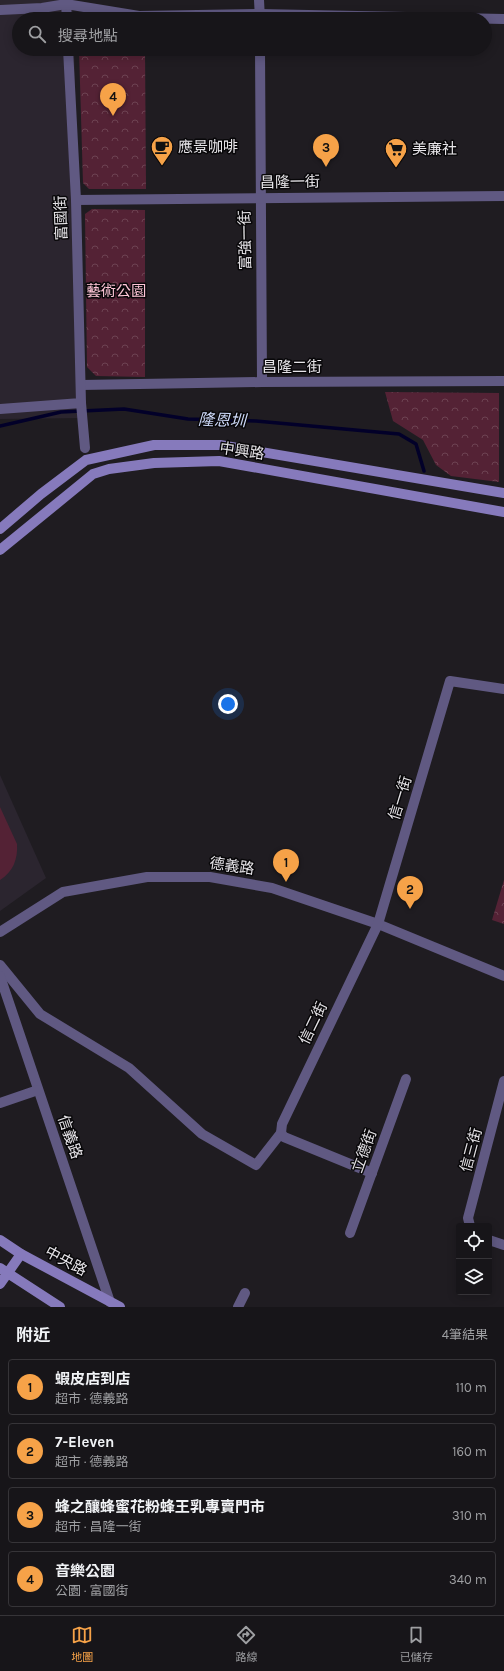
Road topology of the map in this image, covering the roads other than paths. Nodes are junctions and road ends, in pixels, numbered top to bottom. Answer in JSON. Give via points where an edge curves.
{"nodes":[{"id":1,"x":259,"y":0,"type":"edge"},
{"id":2,"x":66,"y":4,"type":"junction"},
{"id":3,"x":0,"y":10,"type":"edge"},
{"id":4,"x":67,"y":12,"type":"edge"},
{"id":5,"x":115,"y":12,"type":"edge"},
{"id":6,"x":260,"y":12,"type":"edge"},
{"id":7,"x":492,"y":18,"type":"edge"},
{"id":8,"x":504,"y":18,"type":"edge"},
{"id":9,"x":68,"y":56,"type":"edge"},
{"id":10,"x":260,"y":56,"type":"edge"},
{"id":11,"x":504,"y":196,"type":"edge"},
{"id":12,"x":260,"y":198,"type":"junction"},
{"id":13,"x":76,"y":200,"type":"junction"},
{"id":14,"x":504,"y":381,"type":"edge"},
{"id":15,"x":262,"y":382,"type":"junction"},
{"id":16,"x":81,"y":385,"type":"junction"},
{"id":17,"x":82,"y":404,"type":"junction"},
{"id":18,"x":0,"y":409,"type":"edge"},
{"id":19,"x":85,"y":448,"type":"dead end"},
{"id":20,"x":504,"y":493,"type":"edge"},
{"id":21,"x":504,"y":512,"type":"edge"},
{"id":22,"x":0,"y":529,"type":"edge"},
{"id":23,"x":0,"y":550,"type":"edge"},
{"id":24,"x":504,"y":689,"type":"edge"},
{"id":25,"x":378,"y":924,"type":"junction"},
{"id":26,"x":0,"y":932,"type":"edge"},
{"id":27,"x":0,"y":965,"type":"edge"},
{"id":28,"x":0,"y":976,"type":"edge"},
{"id":29,"x":504,"y":976,"type":"edge"},
{"id":30,"x":406,"y":1080,"type":"dead end"},
{"id":31,"x":504,"y":1081,"type":"edge"},
{"id":32,"x":38,"y":1090,"type":"junction"},
{"id":33,"x":0,"y":1103,"type":"edge"},
{"id":34,"x":283,"y":1135,"type":"junction"},
{"id":35,"x":372,"y":1173,"type":"junction"},
{"id":36,"x":469,"y":1223,"type":"edge"},
{"id":37,"x":350,"y":1233,"type":"dead end"},
{"id":38,"x":0,"y":1240,"type":"edge"},
{"id":39,"x":492,"y":1241,"type":"edge"},
{"id":40,"x":504,"y":1245,"type":"edge"},
{"id":41,"x":21,"y":1254,"type":"junction"},
{"id":42,"x":4,"y":1271,"type":"edge"},
{"id":43,"x":0,"y":1284,"type":"edge"},
{"id":44,"x":245,"y":1293,"type":"dead end"},
{"id":45,"x":114,"y":1305,"type":"edge"},
{"id":46,"x":60,"y":1307,"type":"edge"},
{"id":47,"x":238,"y":1307,"type":"edge"}],
"edges":[{"from":1,"to":6,"type":"street"},
{"from":2,"to":3,"type":"street"},
{"from":2,"to":4,"type":"street"},
{"from":2,"to":5,"type":"street"},
{"from":7,"to":8,"type":"street"},
{"from":9,"to":13,"type":"street","name":"富國街"},
{"from":10,"to":12,"type":"street","name":"富強一街"},
{"from":11,"to":12,"type":"street","name":"昌隆一街"},
{"from":12,"to":13,"type":"street","name":"昌隆一街"},
{"from":12,"to":15,"type":"street","name":"富強一街"},
{"from":13,"to":16,"type":"street","name":"富國街"},
{"from":14,"to":15,"type":"street","name":"昌隆二街"},
{"from":15,"to":16,"type":"street","name":"昌隆二街"},
{"from":16,"to":17,"type":"street","name":"富國街"},
{"from":17,"to":18,"type":"street"},
{"from":17,"to":19,"type":"street","name":"富國街"},
{"from":20,"to":22,"type":"street","name":"中興路","via":[[220,445],[154,445],[86,460]]},
{"from":21,"to":23,"type":"street","name":"中興路","via":[[219,461],[154,463],[109,469],[93,474]]},
{"from":24,"to":25,"type":"street","name":"信一街","via":[[450,681]]},
{"from":25,"to":26,"type":"street","name":"德義路","via":[[272,888],[210,876],[147,877],[63,892]]},
{"from":25,"to":29,"type":"street","name":"德義路"},
{"from":25,"to":34,"type":"street","name":"信二街","via":[[282,1124]]},
{"from":27,"to":34,"type":"street","via":[[40,1014],[129,1068],[202,1134],[256,1165]]},
{"from":28,"to":32,"type":"street","name":"信義路"},
{"from":30,"to":35,"type":"street","name":"立德街"},
{"from":31,"to":36,"type":"street","name":"信三街","via":[[468,1218]]},
{"from":32,"to":33,"type":"street"},
{"from":32,"to":45,"type":"street","name":"信義路"},
{"from":34,"to":35,"type":"street"},
{"from":35,"to":37,"type":"street","name":"立德街"},
{"from":38,"to":41,"type":"street","name":"中央路"},
{"from":39,"to":40,"type":"street"},
{"from":41,"to":42,"type":"street"},
{"from":41,"to":45,"type":"street","name":"中央路"},
{"from":42,"to":43,"type":"street"},
{"from":42,"to":46,"type":"street"},
{"from":44,"to":47,"type":"street"}]}
